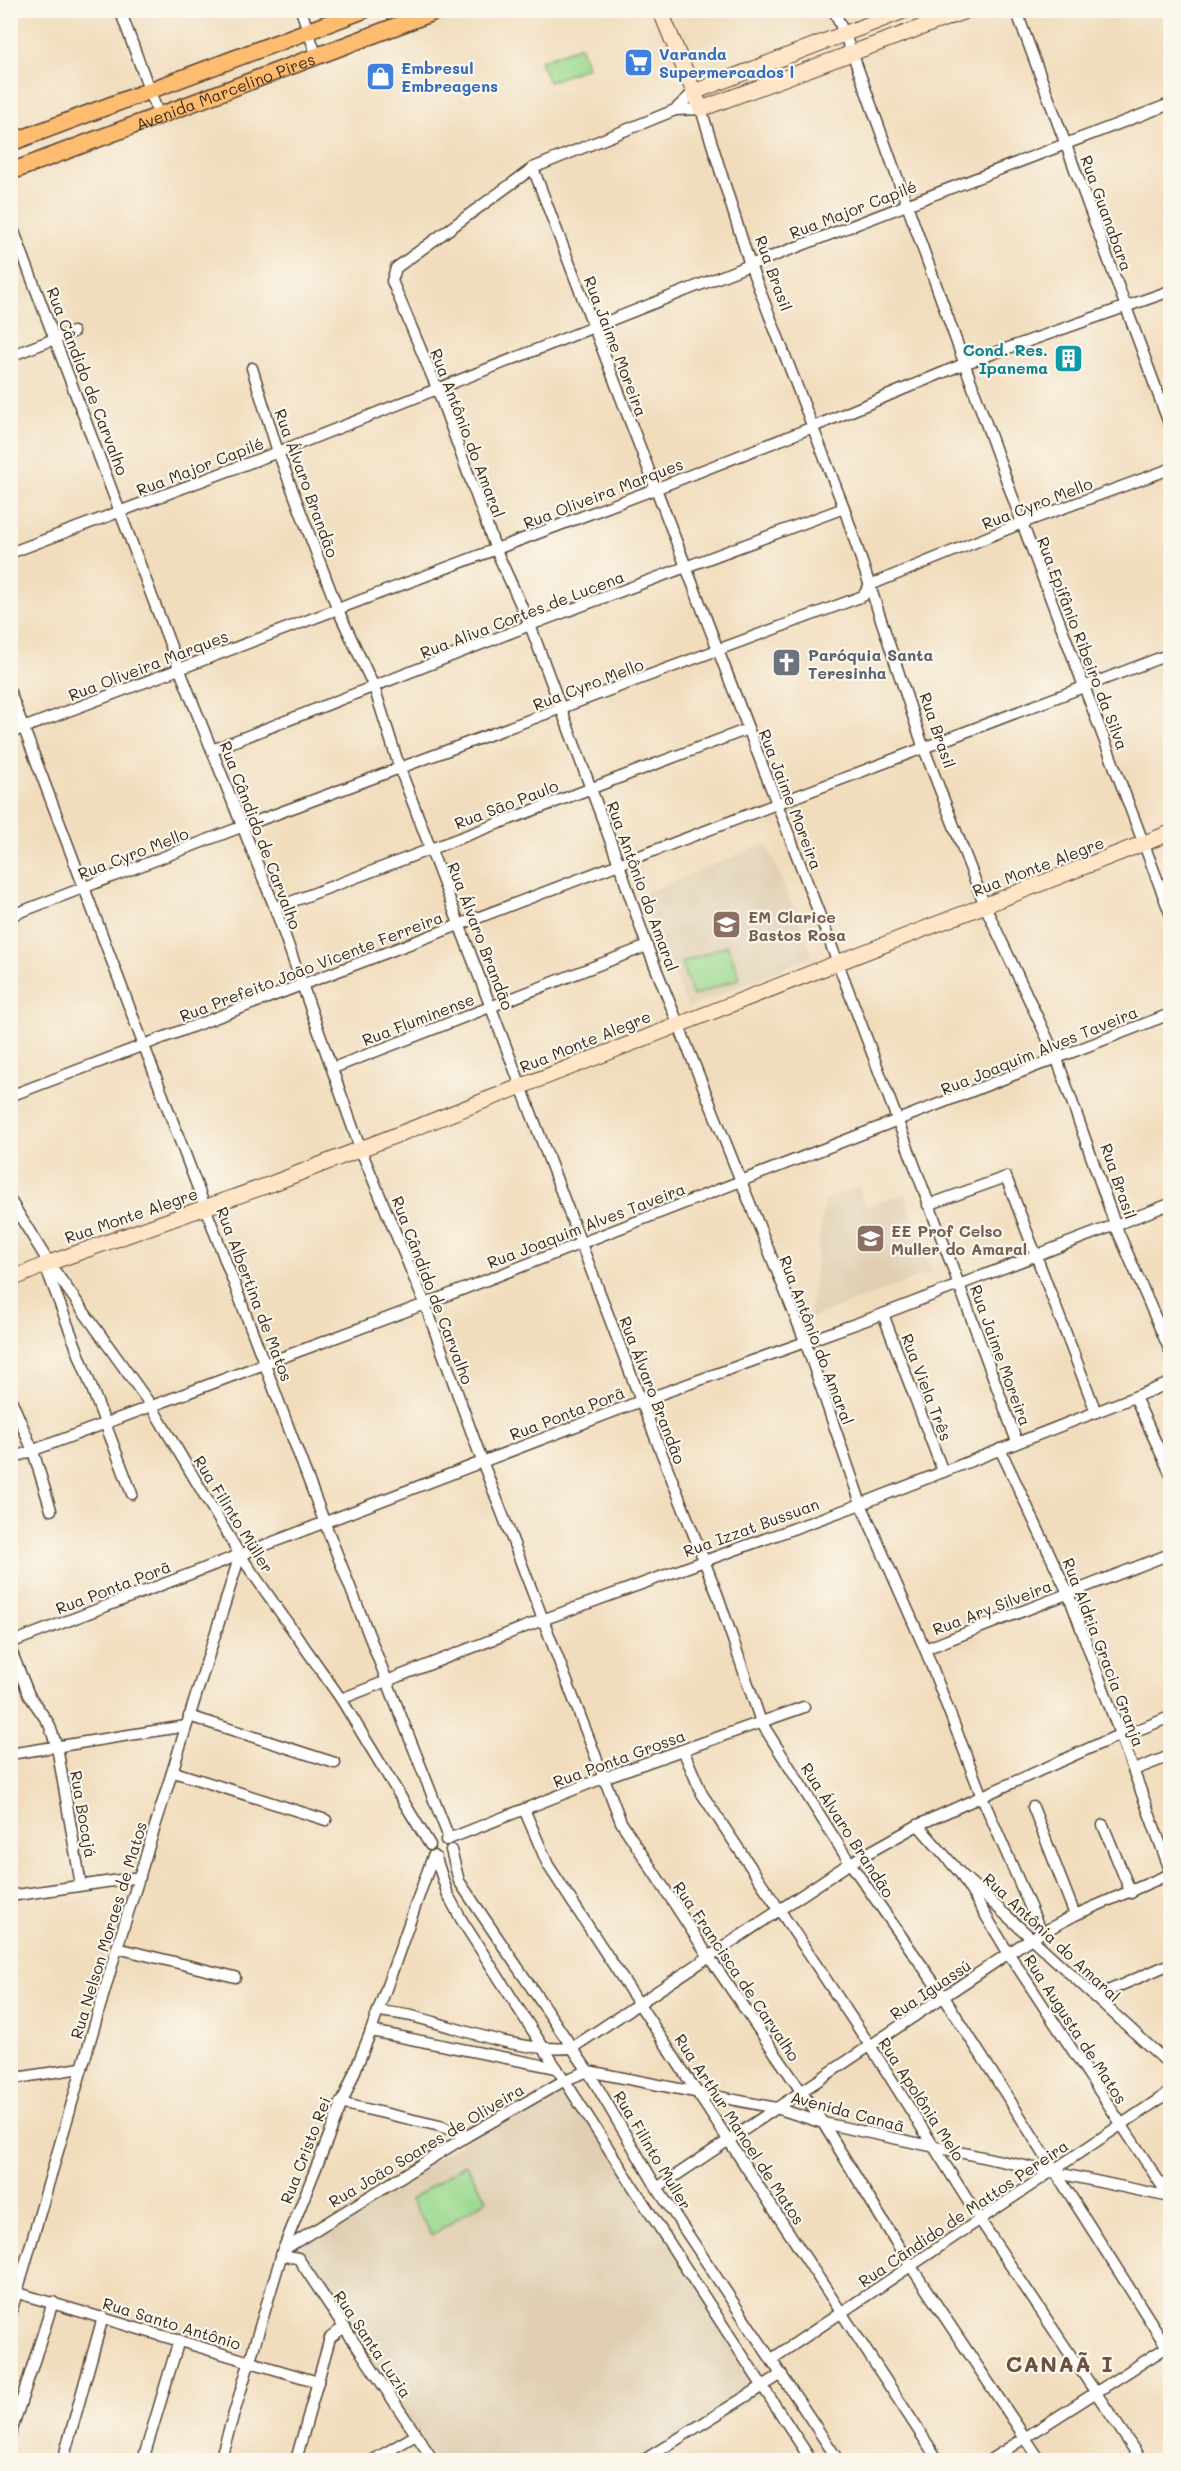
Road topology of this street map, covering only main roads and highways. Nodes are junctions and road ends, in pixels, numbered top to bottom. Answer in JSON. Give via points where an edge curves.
{"nodes":[{"id":1,"x":364,"y":10,"type":"edge"},
{"id":2,"x":439,"y":10,"type":"edge"},
{"id":3,"x":10,"y":143,"type":"edge"},
{"id":4,"x":10,"y":172,"type":"edge"}],
"edges":[{"from":1,"to":3,"type":"main road","name":"Avenida Marcelino Pires"},
{"from":2,"to":4,"type":"main road","name":"Avenida Marcelino Pires"}]}
